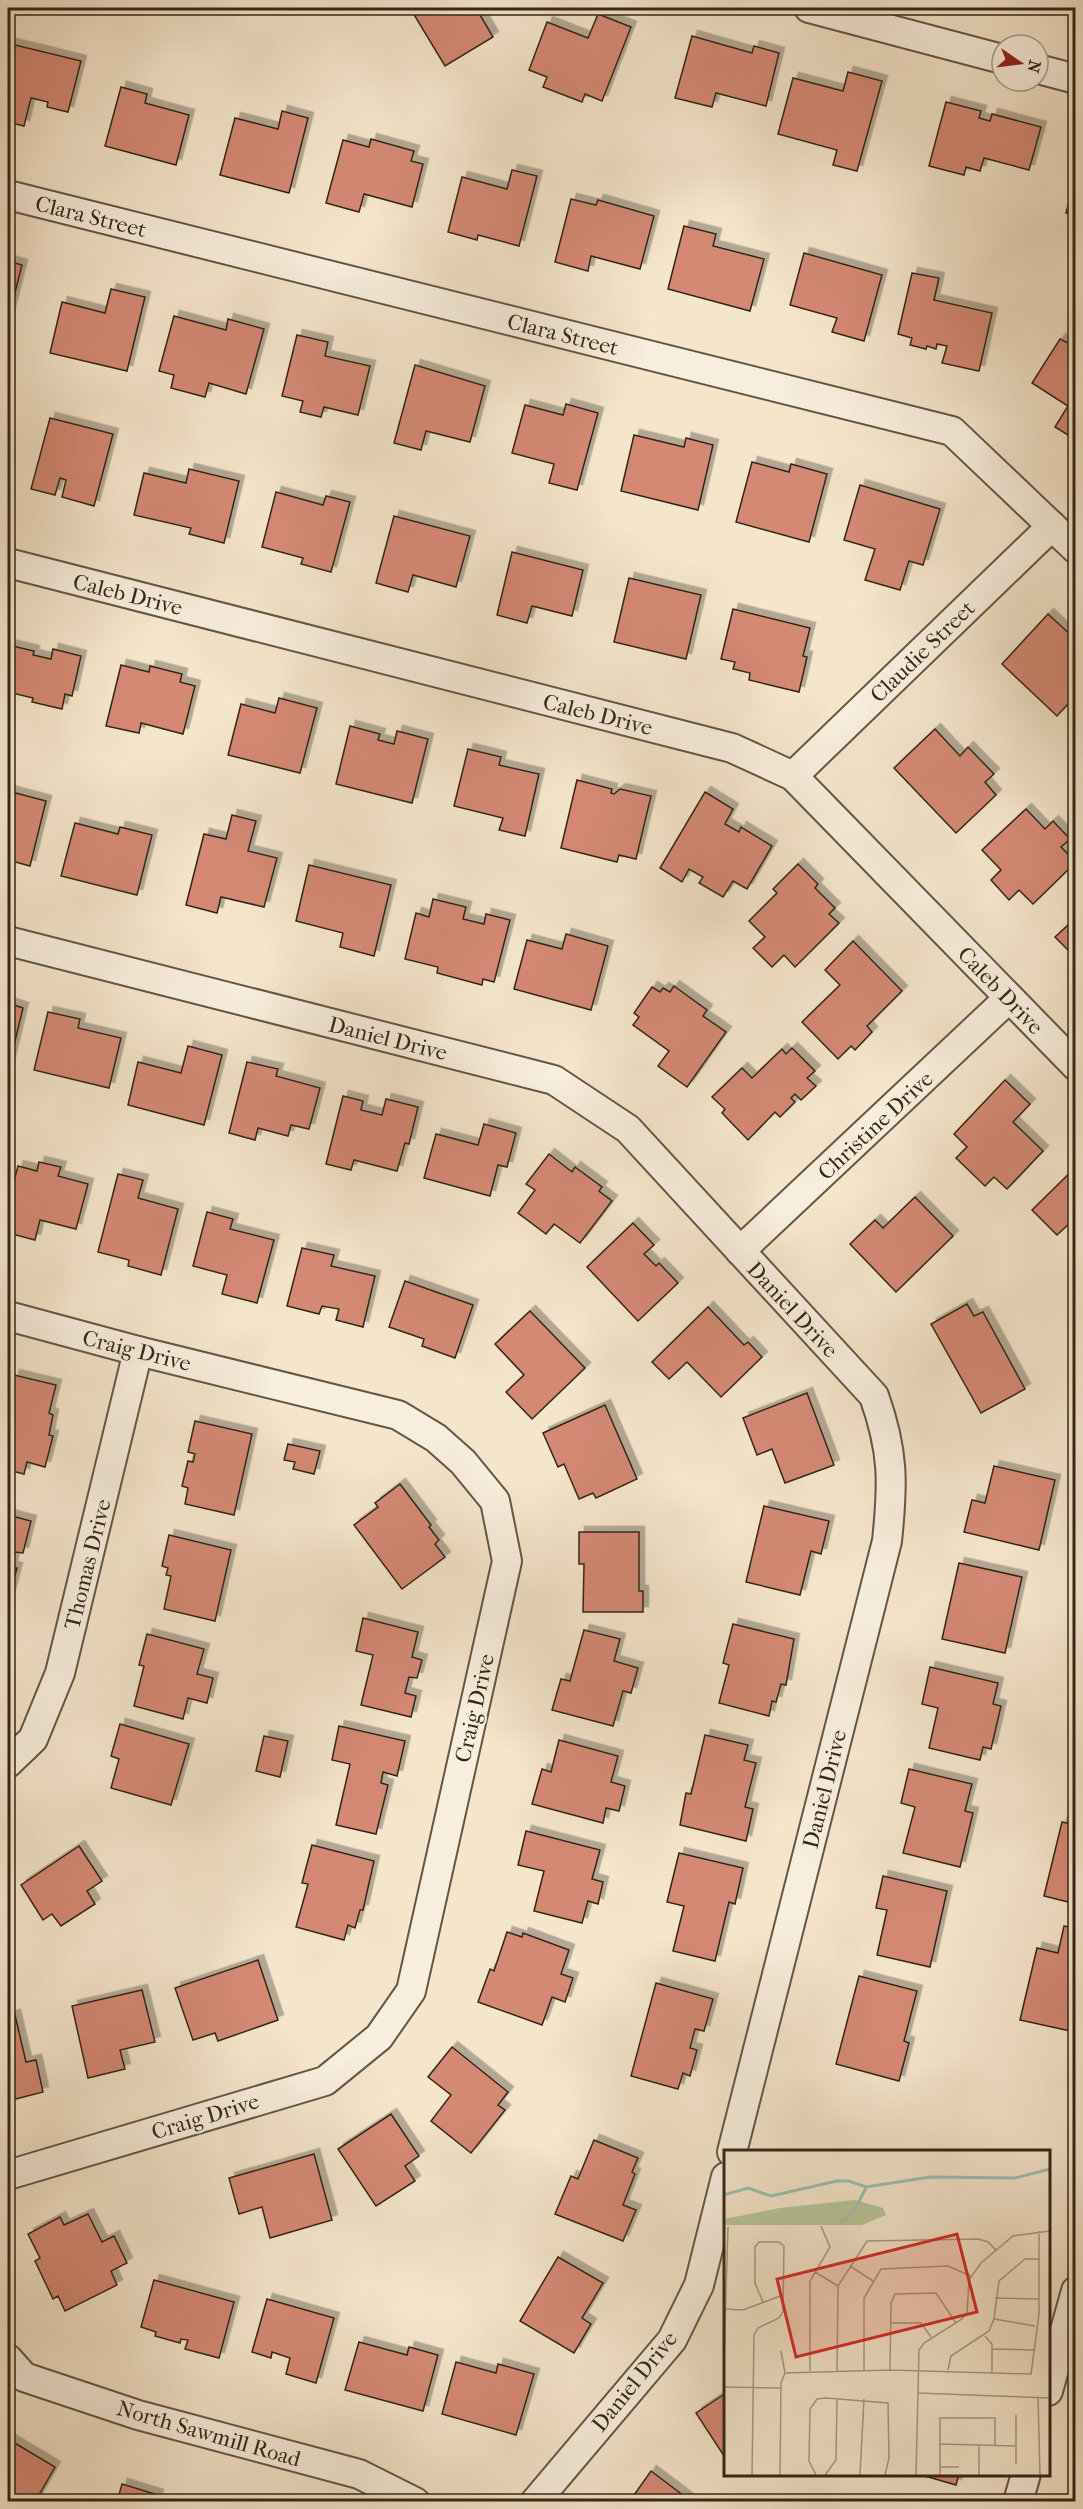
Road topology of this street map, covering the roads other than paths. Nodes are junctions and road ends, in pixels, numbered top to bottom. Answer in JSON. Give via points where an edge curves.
{"nodes":[{"id":1,"x":809,"y":8,"type":"edge"},
{"id":2,"x":855,"y":13,"type":"edge"},
{"id":3,"x":990,"y":55,"type":"edge"},
{"id":4,"x":1050,"y":72,"type":"edge"},
{"id":5,"x":1076,"y":79,"type":"edge"},
{"id":6,"x":8,"y":195,"type":"edge"},
{"id":7,"x":1052,"y":526,"type":"junction"},
{"id":8,"x":1076,"y":549,"type":"edge"},
{"id":9,"x":8,"y":563,"type":"edge"},
{"id":10,"x":793,"y":776,"type":"junction"},
{"id":11,"x":8,"y":941,"type":"edge"},
{"id":12,"x":1009,"y":998,"type":"junction"},
{"id":13,"x":1076,"y":1066,"type":"edge"},
{"id":14,"x":740,"y":1251,"type":"junction"},
{"id":15,"x":8,"y":1316,"type":"edge"},
{"id":16,"x":138,"y":1352,"type":"junction"},
{"id":17,"x":8,"y":1763,"type":"edge"},
{"id":18,"x":733,"y":2150,"type":"edge"},
{"id":19,"x":8,"y":2175,"type":"edge"},
{"id":20,"x":724,"y":2185,"type":"edge"},
{"id":21,"x":1076,"y":2291,"type":"edge"},
{"id":22,"x":8,"y":2359,"type":"edge"},
{"id":23,"x":1050,"y":2384,"type":"edge"},
{"id":24,"x":1026,"y":2476,"type":"edge"},
{"id":25,"x":415,"y":2502,"type":"edge"},
{"id":26,"x":535,"y":2502,"type":"edge"},
{"id":27,"x":1018,"y":2502,"type":"edge"}],
"edges":[{"from":1,"to":2,"type":"street"},
{"from":2,"to":3,"type":"street"},
{"from":4,"to":5,"type":"street"},
{"from":6,"to":7,"type":"street","name":"Clara Street","via":[[952,430]]},
{"from":7,"to":8,"type":"street","name":"Clara Street"},
{"from":7,"to":10,"type":"street","name":"Claudie Street"},
{"from":9,"to":10,"type":"street","name":"Caleb Drive","via":[[732,748]]},
{"from":10,"to":12,"type":"street","name":"Caleb Drive"},
{"from":11,"to":14,"type":"street","name":"Daniel Drive","via":[[554,1080],[628,1129]]},
{"from":12,"to":13,"type":"street","name":"Caleb Drive"},
{"from":12,"to":14,"type":"street","name":"Christine Drive"},
{"from":14,"to":18,"type":"street","name":"Daniel Drive","via":[[874,1396],[887,1433],[892,1490],[887,1541]]},
{"from":15,"to":16,"type":"street","name":"Craig Drive"},
{"from":16,"to":17,"type":"street","name":"Thomas Drive","via":[[60,1673],[33,1739]]},
{"from":16,"to":19,"type":"street","name":"Craig Drive","via":[[398,1415],[436,1438],[463,1462],[495,1501],[507,1562],[411,1991],[379,2037],[324,2081]]},
{"from":20,"to":26,"type":"street","name":"Daniel Drive","via":[[699,2285],[672,2340]]},
{"from":21,"to":23,"type":"street"},
{"from":22,"to":25,"type":"street","name":"North Sawmill Road","via":[[24,2377],[138,2415],[359,2474]]},
{"from":24,"to":27,"type":"street"}]}
